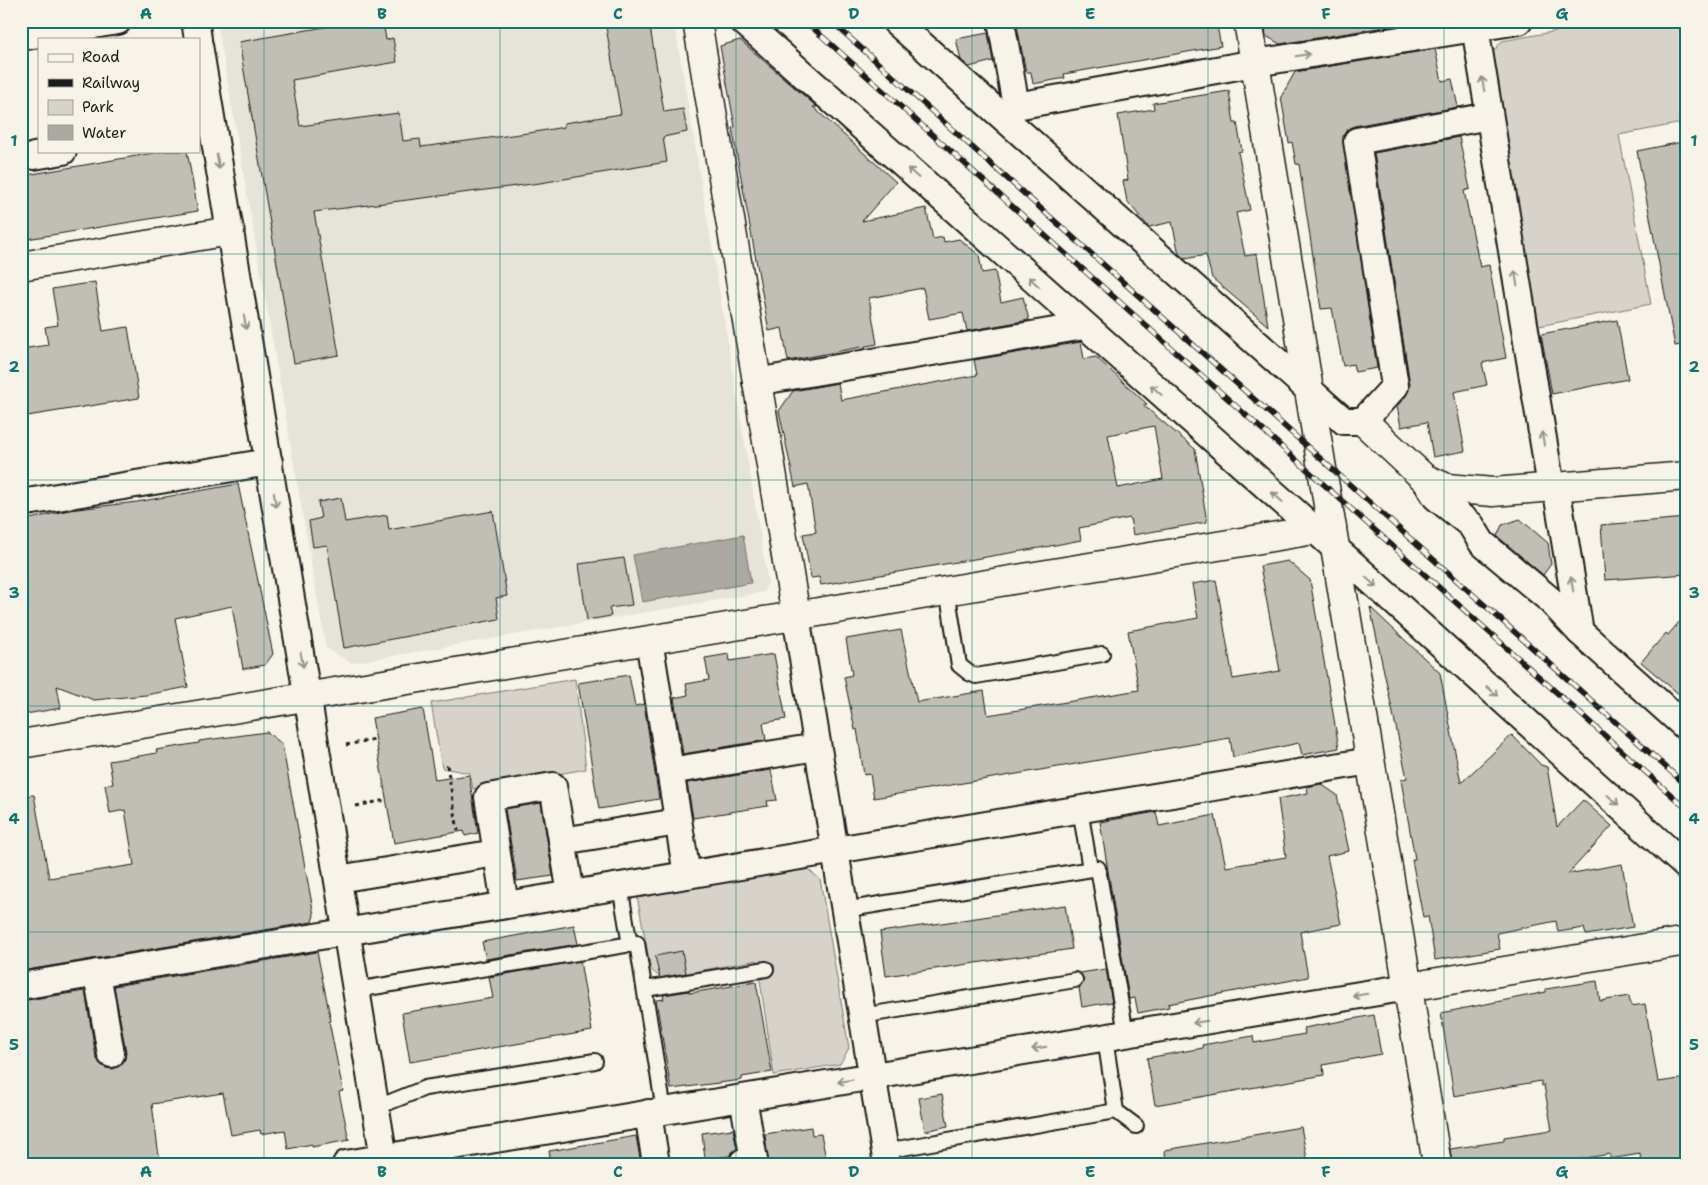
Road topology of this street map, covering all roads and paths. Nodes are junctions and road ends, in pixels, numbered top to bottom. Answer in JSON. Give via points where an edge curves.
{"nodes":[{"id":1,"x":118,"y":21,"type":"edge"},
{"id":2,"x":195,"y":21,"type":"edge"},
{"id":3,"x":697,"y":21,"type":"edge"},
{"id":4,"x":743,"y":21,"type":"edge"},
{"id":5,"x":895,"y":21,"type":"edge"},
{"id":6,"x":1001,"y":21,"type":"edge"},
{"id":7,"x":1248,"y":21,"type":"edge"},
{"id":8,"x":1519,"y":21,"type":"edge"},
{"id":9,"x":1474,"y":25,"type":"edge"},
{"id":10,"x":21,"y":37,"type":"edge"},
{"id":11,"x":198,"y":38,"type":"edge"},
{"id":12,"x":200,"y":57,"type":"edge"},
{"id":13,"x":1255,"y":63,"type":"junction"},
{"id":14,"x":1008,"y":110,"type":"junction"},
{"id":15,"x":1489,"y":116,"type":"junction"},
{"id":16,"x":206,"y":128,"type":"edge"},
{"id":17,"x":57,"y":152,"type":"edge"},
{"id":18,"x":34,"y":156,"type":"dead end"},
{"id":19,"x":230,"y":231,"type":"junction"},
{"id":20,"x":21,"y":266,"type":"edge"},
{"id":21,"x":1084,"y":326,"type":"junction"},
{"id":22,"x":756,"y":382,"type":"junction"},
{"id":23,"x":1309,"y":390,"type":"junction"},
{"id":24,"x":1363,"y":421,"type":"junction"},
{"id":25,"x":269,"y":462,"type":"junction"},
{"id":26,"x":1687,"y":476,"type":"edge"},
{"id":27,"x":1424,"y":478,"type":"junction"},
{"id":28,"x":1554,"y":486,"type":"junction"},
{"id":29,"x":21,"y":503,"type":"edge"},
{"id":30,"x":1327,"y":535,"type":"junction"},
{"id":31,"x":947,"y":590,"type":"junction"},
{"id":32,"x":796,"y":616,"type":"junction"},
{"id":33,"x":1580,"y":632,"type":"junction"},
{"id":34,"x":649,"y":640,"type":"junction"},
{"id":35,"x":1102,"y":654,"type":"dead end"},
{"id":36,"x":308,"y":696,"type":"junction"},
{"id":37,"x":1687,"y":728,"type":"edge"},
{"id":38,"x":376,"y":740,"type":"dead end"},
{"id":39,"x":21,"y":744,"type":"edge"},
{"id":40,"x":346,"y":745,"type":"dead end"},
{"id":41,"x":817,"y":747,"type":"junction"},
{"id":42,"x":1370,"y":761,"type":"junction"},
{"id":43,"x":447,"y":765,"type":"dead end"},
{"id":44,"x":670,"y":771,"type":"junction"},
{"id":45,"x":386,"y":800,"type":"dead end"},
{"id":46,"x":356,"y":806,"type":"dead end"},
{"id":47,"x":1080,"y":809,"type":"junction"},
{"id":48,"x":678,"y":822,"type":"junction"},
{"id":49,"x":458,"y":832,"type":"dead end"},
{"id":50,"x":562,"y":841,"type":"junction"},
{"id":51,"x":834,"y":850,"type":"junction"},
{"id":52,"x":496,"y":852,"type":"junction"},
{"id":53,"x":1687,"y":867,"type":"edge"},
{"id":54,"x":1090,"y":869,"type":"junction"},
{"id":55,"x":686,"y":875,"type":"junction"},
{"id":56,"x":338,"y":879,"type":"junction"},
{"id":57,"x":620,"y":886,"type":"junction"},
{"id":58,"x":571,"y":894,"type":"junction"},
{"id":59,"x":505,"y":905,"type":"junction"},
{"id":60,"x":844,"y":910,"type":"junction"},
{"id":61,"x":346,"y":932,"type":"junction"},
{"id":62,"x":1687,"y":941,"type":"edge"},
{"id":63,"x":630,"y":945,"type":"junction"},
{"id":64,"x":766,"y":969,"type":"dead end"},
{"id":65,"x":96,"y":973,"type":"junction"},
{"id":66,"x":1075,"y":980,"type":"dead end"},
{"id":67,"x":21,"y":986,"type":"edge"},
{"id":68,"x":1408,"y":987,"type":"junction"},
{"id":69,"x":644,"y":989,"type":"junction"},
{"id":70,"x":356,"y":990,"type":"junction"},
{"id":71,"x":862,"y":1016,"type":"junction"},
{"id":72,"x":1115,"y":1036,"type":"junction"},
{"id":73,"x":111,"y":1054,"type":"dead end"},
{"id":74,"x":595,"y":1061,"type":"dead end"},
{"id":75,"x":872,"y":1076,"type":"junction"},
{"id":76,"x":743,"y":1098,"type":"junction"},
{"id":77,"x":375,"y":1108,"type":"junction"},
{"id":78,"x":1116,"y":1111,"type":"junction"},
{"id":79,"x":656,"y":1112,"type":"junction"},
{"id":80,"x":1136,"y":1126,"type":"dead end"},
{"id":81,"x":886,"y":1157,"type":"edge"},
{"id":82,"x":384,"y":1161,"type":"edge"},
{"id":83,"x":346,"y":1164,"type":"edge"},
{"id":84,"x":656,"y":1164,"type":"edge"},
{"id":85,"x":744,"y":1164,"type":"edge"},
{"id":86,"x":1437,"y":1164,"type":"edge"}],
"edges":[{"from":1,"to":10,"type":"street"},
{"from":2,"to":11,"type":"street"},
{"from":3,"to":22,"type":"street"},
{"from":21,"to":4,"type":"street","one_way":true},
{"from":5,"to":14,"type":"street"},
{"from":6,"to":14,"type":"street"},
{"from":7,"to":13,"type":"street"},
{"from":8,"to":9,"type":"street"},
{"from":13,"to":9,"type":"street","one_way":true},
{"from":15,"to":9,"type":"street","one_way":true},
{"from":12,"to":16,"type":"street"},
{"from":13,"to":14,"type":"street"},
{"from":13,"to":23,"type":"street"},
{"from":14,"to":23,"type":"street"},
{"from":15,"to":24,"type":"street","via":[[1357,141],[1395,386]]},
{"from":28,"to":15,"type":"street","one_way":true},
{"from":16,"to":19,"type":"street","one_way":true},
{"from":17,"to":18,"type":"street"},
{"from":19,"to":20,"type":"street"},
{"from":19,"to":25,"type":"street","one_way":true},
{"from":21,"to":22,"type":"street"},
{"from":30,"to":21,"type":"street","one_way":true},
{"from":22,"to":32,"type":"street"},
{"from":23,"to":24,"type":"street","via":[[1344,421]]},
{"from":23,"to":30,"type":"street"},
{"from":24,"to":27,"type":"street"},
{"from":25,"to":29,"type":"street"},
{"from":25,"to":36,"type":"street","one_way":true},
{"from":26,"to":28,"type":"street"},
{"from":27,"to":28,"type":"street","via":[[1447,488],[1472,492]]},
{"from":27,"to":33,"type":"street","via":[[1436,497],[1471,525],[1482,543],[1549,599]]},
{"from":33,"to":28,"type":"street","one_way":true},
{"from":30,"to":31,"type":"street"},
{"from":30,"to":42,"type":"street"},
{"from":30,"to":53,"type":"street","one_way":true},
{"from":31,"to":32,"type":"street"},
{"from":31,"to":35,"type":"lane","via":[[959,665],[976,676]]},
{"from":32,"to":34,"type":"street"},
{"from":32,"to":41,"type":"street"},
{"from":33,"to":37,"type":"street"},
{"from":34,"to":36,"type":"street"},
{"from":34,"to":44,"type":"street"},
{"from":36,"to":39,"type":"street"},
{"from":36,"to":56,"type":"street"},
{"from":38,"to":40,"type":"path"},
{"from":41,"to":44,"type":"street"},
{"from":41,"to":51,"type":"street"},
{"from":42,"to":47,"type":"street"},
{"from":42,"to":68,"type":"street"},
{"from":43,"to":49,"type":"path"},
{"from":44,"to":48,"type":"street"},
{"from":45,"to":46,"type":"path"},
{"from":47,"to":51,"type":"street"},
{"from":47,"to":54,"type":"lane"},
{"from":48,"to":50,"type":"street"},
{"from":48,"to":55,"type":"street"},
{"from":50,"to":52,"type":"street","via":[[553,786],[488,797]]},
{"from":50,"to":58,"type":"street"},
{"from":51,"to":55,"type":"street"},
{"from":51,"to":60,"type":"street"},
{"from":52,"to":56,"type":"street"},
{"from":52,"to":59,"type":"street"},
{"from":54,"to":60,"type":"lane"},
{"from":54,"to":72,"type":"lane","via":[[1098,868]]},
{"from":55,"to":57,"type":"street"},
{"from":56,"to":61,"type":"street"},
{"from":57,"to":58,"type":"street"},
{"from":57,"to":63,"type":"lane"},
{"from":58,"to":59,"type":"street"},
{"from":59,"to":61,"type":"street"},
{"from":60,"to":71,"type":"street"},
{"from":61,"to":65,"type":"street"},
{"from":61,"to":70,"type":"street"},
{"from":62,"to":68,"type":"street"},
{"from":63,"to":69,"type":"lane","via":[[638,943]]},
{"from":63,"to":70,"type":"lane"},
{"from":64,"to":69,"type":"lane"},
{"from":65,"to":67,"type":"street"},
{"from":65,"to":73,"type":"street"},
{"from":66,"to":71,"type":"lane"},
{"from":68,"to":72,"type":"street","one_way":true},
{"from":68,"to":86,"type":"street"},
{"from":69,"to":79,"type":"lane"},
{"from":70,"to":77,"type":"street"},
{"from":71,"to":75,"type":"street"},
{"from":72,"to":75,"type":"street","one_way":true},
{"from":72,"to":78,"type":"lane"},
{"from":74,"to":77,"type":"lane","via":[[425,1088]]},
{"from":75,"to":76,"type":"street","one_way":true},
{"from":75,"to":81,"type":"street"},
{"from":76,"to":79,"type":"street"},
{"from":76,"to":85,"type":"street","via":[[754,1160]]},
{"from":77,"to":82,"type":"street"},
{"from":78,"to":80,"type":"lane"},
{"from":78,"to":81,"type":"lane"},
{"from":79,"to":82,"type":"street"},
{"from":79,"to":84,"type":"street"},
{"from":82,"to":83,"type":"street"}]}
